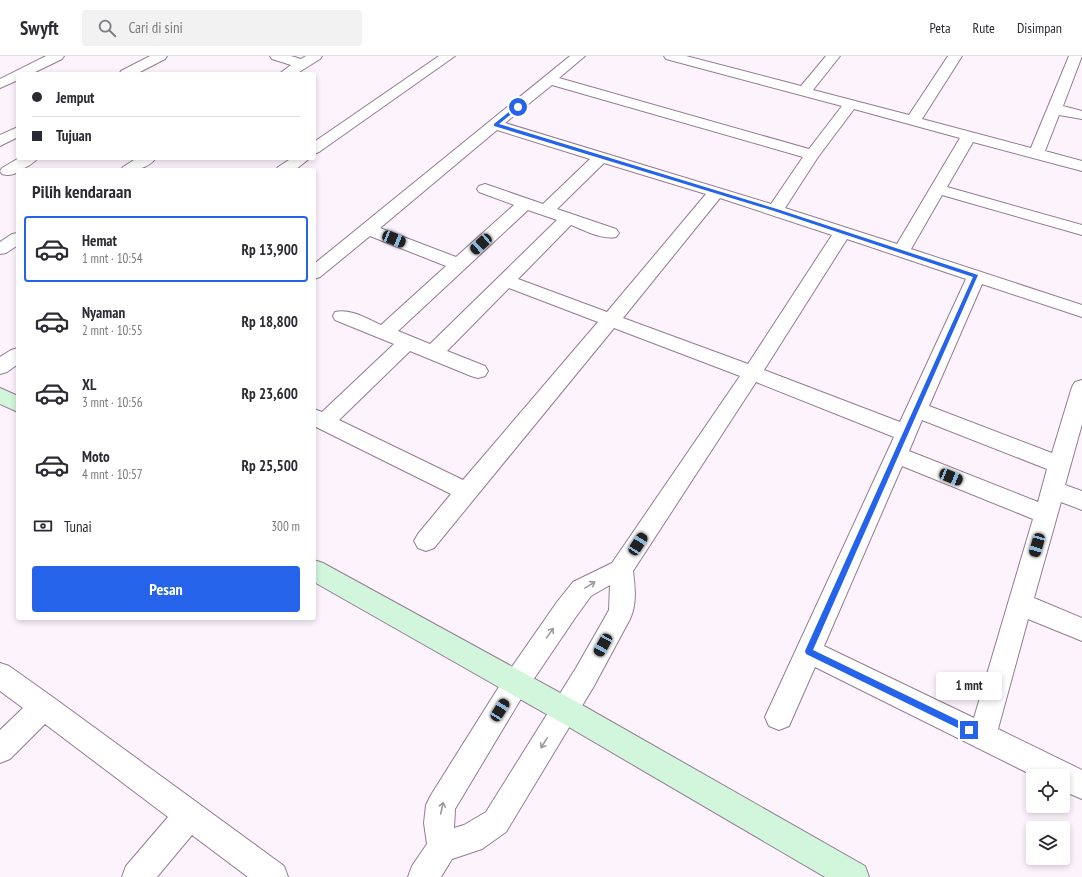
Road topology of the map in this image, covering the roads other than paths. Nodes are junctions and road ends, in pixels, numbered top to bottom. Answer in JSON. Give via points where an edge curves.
{"nodes":[{"id":1,"x":57,"y":56,"type":"edge"},
{"id":2,"x":160,"y":56,"type":"edge"},
{"id":3,"x":277,"y":56,"type":"edge"},
{"id":4,"x":315,"y":56,"type":"edge"},
{"id":5,"x":448,"y":56,"type":"edge"},
{"id":6,"x":578,"y":56,"type":"edge"},
{"id":7,"x":833,"y":56,"type":"edge"},
{"id":8,"x":955,"y":56,"type":"edge"},
{"id":9,"x":1076,"y":56,"type":"edge"},
{"id":10,"x":678,"y":57,"type":"edge"},
{"id":11,"x":302,"y":64,"type":"junction"},
{"id":12,"x":132,"y":71,"type":"edge"},
{"id":13,"x":23,"y":72,"type":"edge"},
{"id":14,"x":289,"y":72,"type":"edge"},
{"id":15,"x":16,"y":76,"type":"edge"},
{"id":16,"x":550,"y":80,"type":"junction"},
{"id":17,"x":0,"y":84,"type":"edge"},
{"id":18,"x":16,"y":91,"type":"edge"},
{"id":19,"x":804,"y":92,"type":"junction"},
{"id":20,"x":851,"y":104,"type":"junction"},
{"id":21,"x":1054,"y":109,"type":"junction"},
{"id":22,"x":1082,"y":115,"type":"edge"},
{"id":23,"x":913,"y":121,"type":"junction"},
{"id":24,"x":496,"y":125,"type":"junction"},
{"id":25,"x":16,"y":132,"type":"edge"},
{"id":26,"x":969,"y":136,"type":"junction"},
{"id":27,"x":0,"y":141,"type":"edge"},
{"id":28,"x":316,"y":148,"type":"edge"},
{"id":29,"x":1036,"y":154,"type":"junction"},
{"id":30,"x":812,"y":155,"type":"junction"},
{"id":31,"x":600,"y":157,"type":"junction"},
{"id":32,"x":27,"y":160,"type":"edge"},
{"id":33,"x":145,"y":160,"type":"edge"},
{"id":34,"x":299,"y":160,"type":"edge"},
{"id":35,"x":1082,"y":166,"type":"edge"},
{"id":36,"x":132,"y":168,"type":"edge"},
{"id":37,"x":287,"y":168,"type":"edge"},
{"id":38,"x":9,"y":171,"type":"edge"},
{"id":39,"x":485,"y":189,"type":"dead end"},
{"id":40,"x":938,"y":189,"type":"junction"},
{"id":41,"x":716,"y":193,"type":"junction"},
{"id":42,"x":526,"y":204,"type":"junction"},
{"id":43,"x":546,"y":210,"type":"junction"},
{"id":44,"x":776,"y":210,"type":"junction"},
{"id":45,"x":568,"y":218,"type":"junction"},
{"id":46,"x":368,"y":229,"type":"junction"},
{"id":47,"x":1082,"y":230,"type":"edge"},
{"id":48,"x":610,"y":233,"type":"dead end"},
{"id":49,"x":842,"y":233,"type":"junction"},
{"id":50,"x":16,"y":239,"type":"edge"},
{"id":51,"x":0,"y":249,"type":"edge"},
{"id":52,"x":902,"y":252,"type":"junction"},
{"id":53,"x":459,"y":265,"type":"junction"},
{"id":54,"x":316,"y":271,"type":"edge"},
{"id":55,"x":976,"y":277,"type":"junction"},
{"id":56,"x":507,"y":281,"type":"junction"},
{"id":57,"x":1082,"y":311,"type":"edge"},
{"id":58,"x":342,"y":316,"type":"dead end"},
{"id":59,"x":611,"y":319,"type":"junction"},
{"id":60,"x":384,"y":333,"type":"junction"},
{"id":61,"x":408,"y":342,"type":"junction"},
{"id":62,"x":434,"y":353,"type":"junction"},
{"id":63,"x":478,"y":371,"type":"dead end"},
{"id":64,"x":752,"y":373,"type":"junction"},
{"id":65,"x":1081,"y":393,"type":"edge"},
{"id":66,"x":0,"y":394,"type":"edge"},
{"id":67,"x":16,"y":404,"type":"edge"},
{"id":68,"x":917,"y":410,"type":"junction"},
{"id":69,"x":319,"y":420,"type":"edge"},
{"id":70,"x":906,"y":433,"type":"junction"},
{"id":71,"x":896,"y":455,"type":"junction"},
{"id":72,"x":1060,"y":465,"type":"junction"},
{"id":73,"x":1053,"y":490,"type":"junction"},
{"id":74,"x":467,"y":492,"type":"junction"},
{"id":75,"x":1082,"y":501,"type":"edge"},
{"id":76,"x":1046,"y":515,"type":"junction"},
{"id":77,"x":426,"y":541,"type":"dead end"},
{"id":78,"x":621,"y":570,"type":"junction"},
{"id":79,"x":316,"y":571,"type":"edge"},
{"id":80,"x":1020,"y":604,"type":"junction"},
{"id":81,"x":1082,"y":630,"type":"edge"},
{"id":82,"x":809,"y":651,"type":"junction"},
{"id":83,"x":0,"y":675,"type":"edge"},
{"id":84,"x":516,"y":683,"type":"junction"},
{"id":85,"x":44,"y":708,"type":"junction"},
{"id":86,"x":565,"y":710,"type":"junction"},
{"id":87,"x":780,"y":717,"type":"dead end"},
{"id":88,"x":982,"y":736,"type":"junction"},
{"id":89,"x":0,"y":749,"type":"edge"},
{"id":90,"x":1082,"y":785,"type":"edge"},
{"id":91,"x":189,"y":815,"type":"junction"},
{"id":92,"x":442,"y":847,"type":"junction"},
{"id":93,"x":137,"y":877,"type":"edge"},
{"id":94,"x":273,"y":877,"type":"edge"},
{"id":95,"x":423,"y":877,"type":"edge"},
{"id":96,"x":854,"y":877,"type":"edge"}],
"edges":[{"from":1,"to":13,"type":"street"},
{"from":2,"to":12,"type":"street"},
{"from":3,"to":11,"type":"street"},
{"from":4,"to":11,"type":"street"},
{"from":5,"to":28,"type":"street"},
{"from":6,"to":16,"type":"street"},
{"from":7,"to":19,"type":"street"},
{"from":8,"to":23,"type":"street"},
{"from":9,"to":21,"type":"street"},
{"from":10,"to":19,"type":"street"},
{"from":11,"to":14,"type":"street"},
{"from":15,"to":17,"type":"street"},
{"from":16,"to":24,"type":"street"},
{"from":16,"to":30,"type":"street"},
{"from":17,"to":18,"type":"street"},
{"from":19,"to":20,"type":"street"},
{"from":20,"to":23,"type":"street"},
{"from":20,"to":30,"type":"street"},
{"from":21,"to":22,"type":"street"},
{"from":21,"to":29,"type":"street"},
{"from":23,"to":26,"type":"street"},
{"from":24,"to":31,"type":"street"},
{"from":24,"to":46,"type":"street"},
{"from":25,"to":27,"type":"street"},
{"from":26,"to":29,"type":"street"},
{"from":26,"to":40,"type":"street"},
{"from":29,"to":35,"type":"street"},
{"from":30,"to":44,"type":"street"},
{"from":31,"to":41,"type":"street"},
{"from":31,"to":43,"type":"street"},
{"from":32,"to":38,"type":"street"},
{"from":33,"to":36,"type":"street"},
{"from":34,"to":37,"type":"street"},
{"from":39,"to":42,"type":"street"},
{"from":40,"to":47,"type":"street"},
{"from":40,"to":52,"type":"street"},
{"from":41,"to":44,"type":"street"},
{"from":41,"to":59,"type":"street"},
{"from":42,"to":43,"type":"street"},
{"from":42,"to":53,"type":"street"},
{"from":43,"to":45,"type":"street"},
{"from":44,"to":49,"type":"street"},
{"from":45,"to":48,"type":"street"},
{"from":45,"to":56,"type":"street"},
{"from":46,"to":53,"type":"street"},
{"from":46,"to":54,"type":"street"},
{"from":49,"to":52,"type":"street"},
{"from":49,"to":64,"type":"street"},
{"from":50,"to":51,"type":"street"},
{"from":52,"to":55,"type":"street"},
{"from":53,"to":60,"type":"street"},
{"from":55,"to":57,"type":"street"},
{"from":55,"to":68,"type":"street"},
{"from":56,"to":59,"type":"street"},
{"from":56,"to":62,"type":"street"},
{"from":58,"to":60,"type":"street"},
{"from":59,"to":64,"type":"street"},
{"from":59,"to":74,"type":"street"},
{"from":60,"to":61,"type":"street"},
{"from":61,"to":62,"type":"street"},
{"from":61,"to":69,"type":"street"},
{"from":62,"to":63,"type":"street"},
{"from":64,"to":70,"type":"street"},
{"from":64,"to":78,"type":"street"},
{"from":65,"to":72,"type":"street"},
{"from":66,"to":67,"type":"street"},
{"from":68,"to":70,"type":"street"},
{"from":68,"to":72,"type":"street"},
{"from":69,"to":74,"type":"street"},
{"from":70,"to":71,"type":"street"},
{"from":71,"to":76,"type":"street"},
{"from":71,"to":82,"type":"street"},
{"from":72,"to":73,"type":"street"},
{"from":73,"to":75,"type":"street"},
{"from":73,"to":76,"type":"street"},
{"from":74,"to":77,"type":"street"},
{"from":76,"to":80,"type":"street"},
{"from":84,"to":78,"type":"street","one_way":true,"via":[[582,589]]},
{"from":78,"to":86,"type":"street","via":[[621,611]]},
{"from":79,"to":84,"type":"street"},
{"from":80,"to":81,"type":"street"},
{"from":80,"to":88,"type":"street"},
{"from":82,"to":87,"type":"street"},
{"from":82,"to":88,"type":"street"},
{"from":83,"to":85,"type":"street"},
{"from":84,"to":86,"type":"street"},
{"from":92,"to":84,"type":"street","one_way":true,"via":[[439,823],[441,805]]},
{"from":85,"to":89,"type":"street"},
{"from":85,"to":91,"type":"street"},
{"from":86,"to":92,"type":"street","one_way":true,"via":[[496,822],[471,838]]},
{"from":86,"to":96,"type":"street"},
{"from":88,"to":90,"type":"street"},
{"from":91,"to":93,"type":"street"},
{"from":91,"to":94,"type":"street"},
{"from":92,"to":95,"type":"street"}]}
